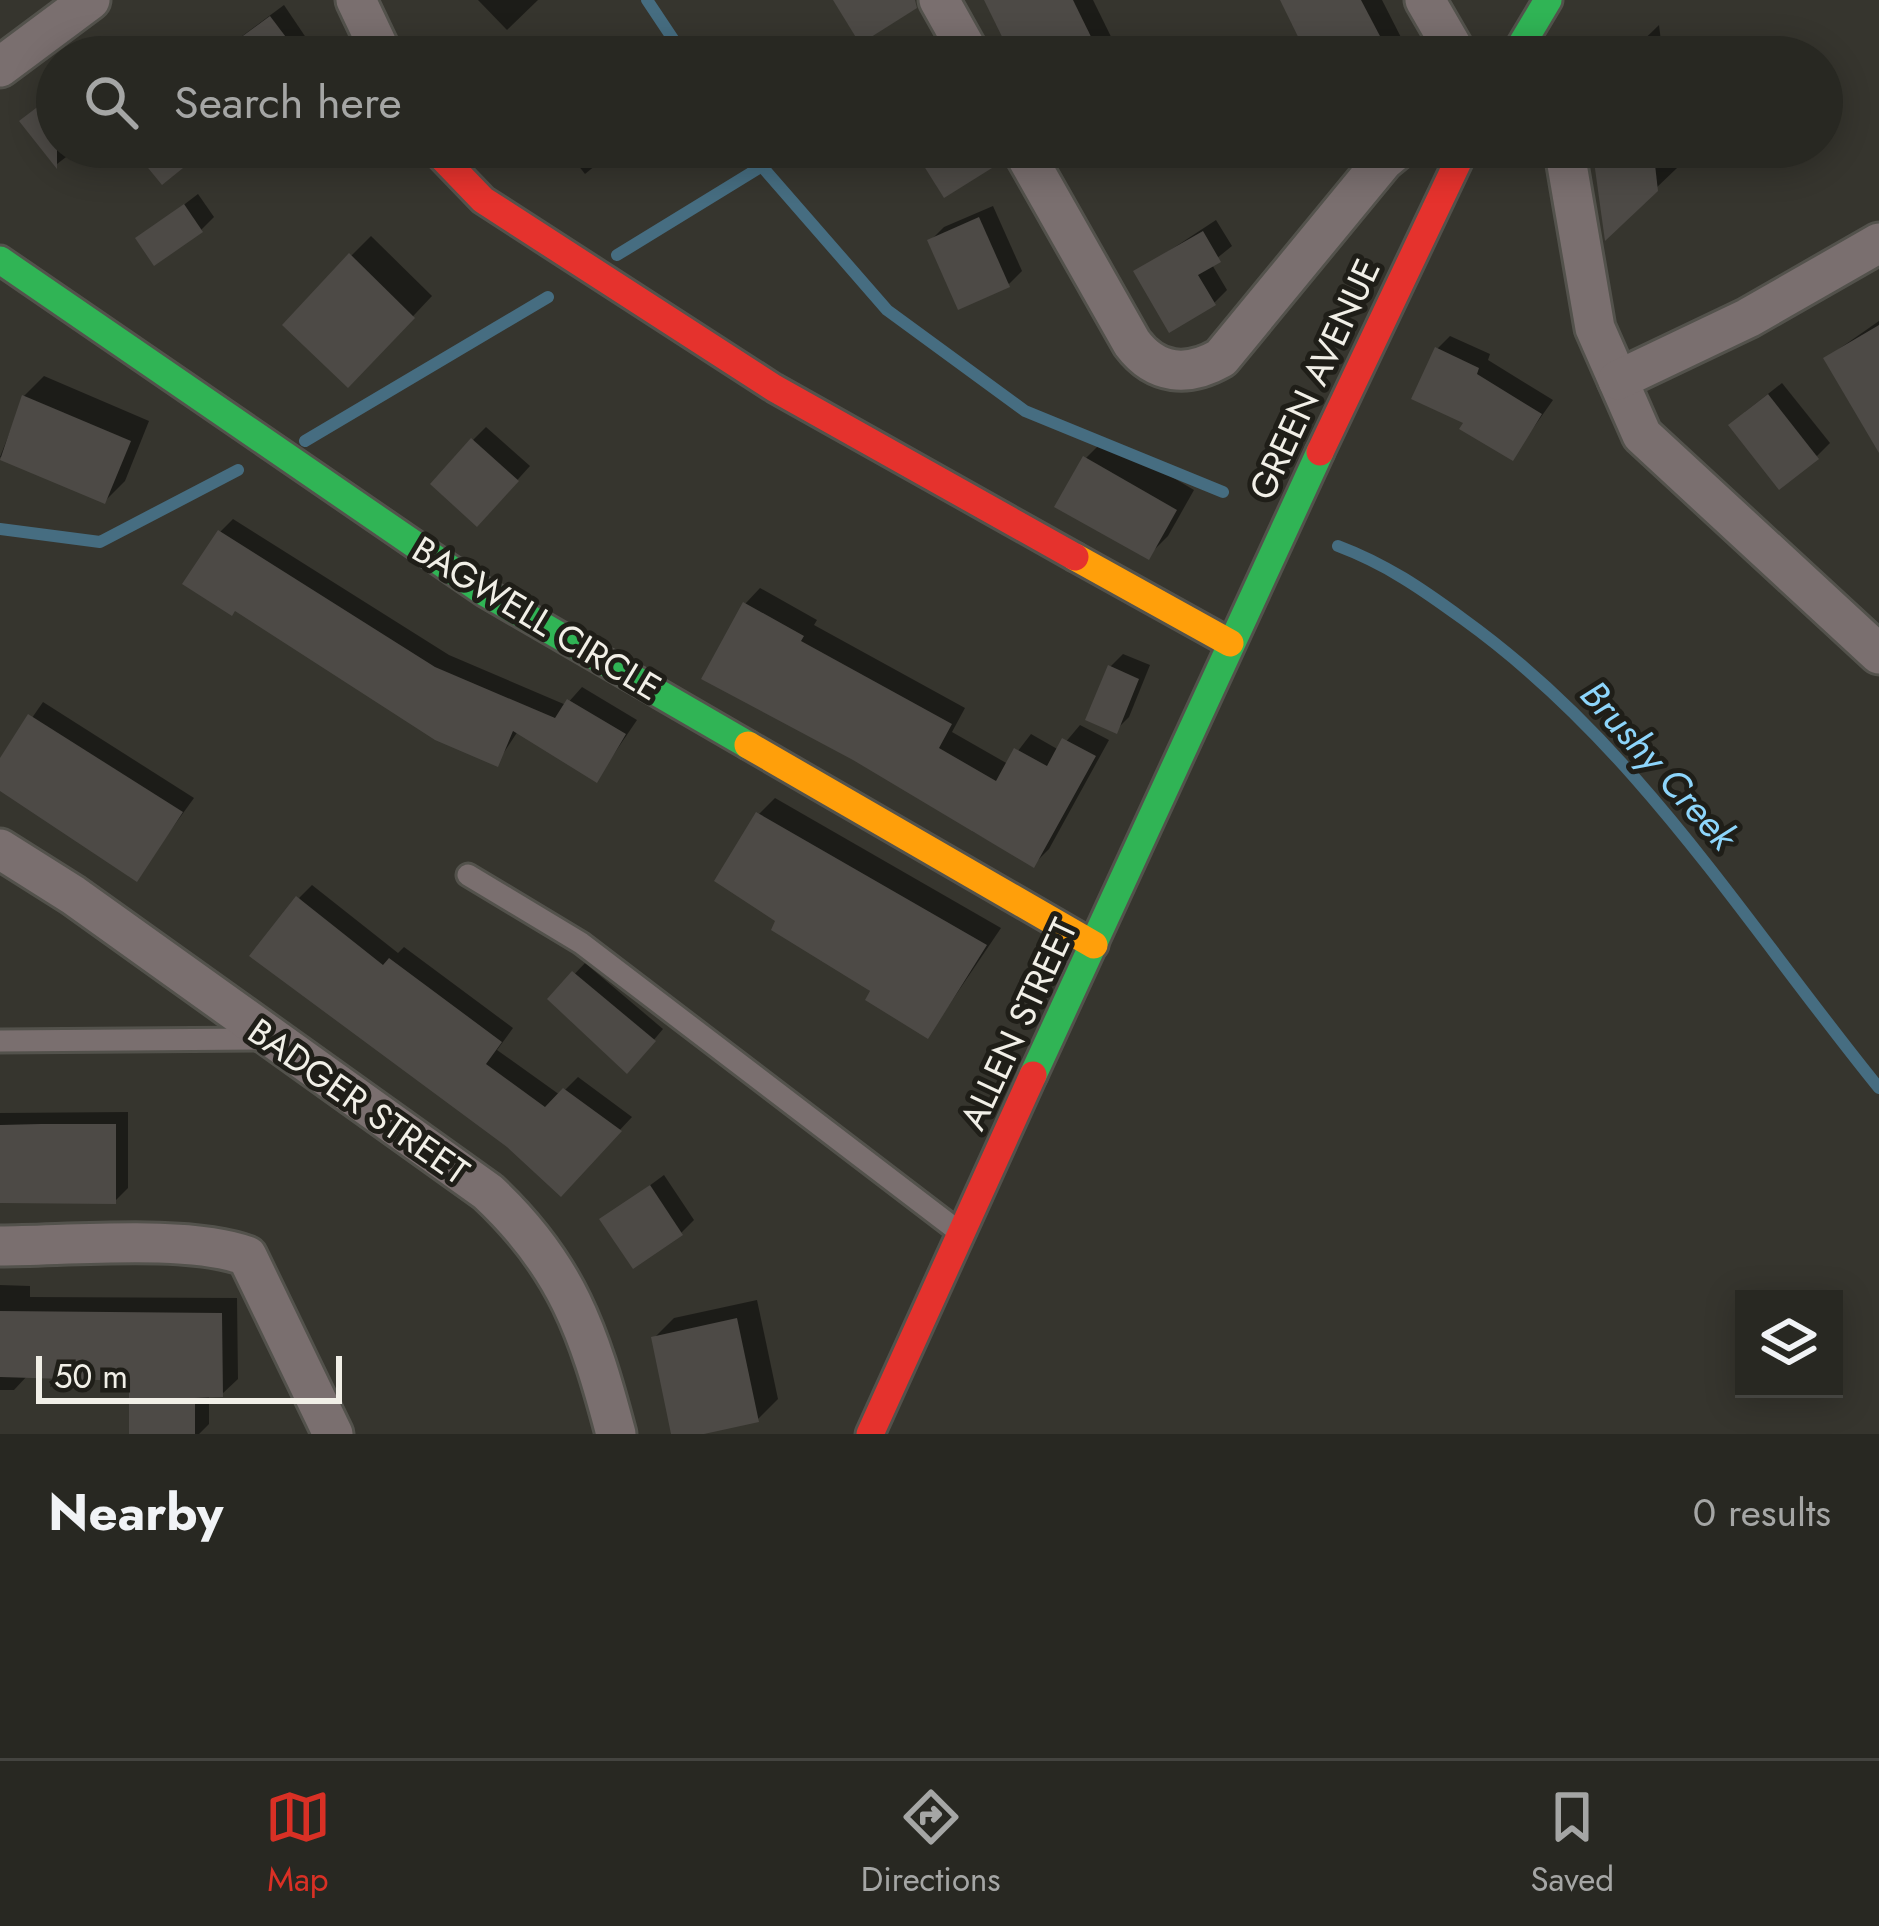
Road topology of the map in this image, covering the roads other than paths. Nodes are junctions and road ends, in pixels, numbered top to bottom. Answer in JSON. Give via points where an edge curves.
{"nodes":[{"id":1,"x":90,"y":0,"type":"edge"},
{"id":2,"x":356,"y":0,"type":"edge"},
{"id":3,"x":940,"y":0,"type":"edge"},
{"id":4,"x":1426,"y":0,"type":"edge"},
{"id":5,"x":42,"y":36,"type":"edge"},
{"id":6,"x":373,"y":36,"type":"edge"},
{"id":7,"x":960,"y":36,"type":"edge"},
{"id":8,"x":1446,"y":36,"type":"edge"},
{"id":9,"x":36,"y":40,"type":"edge"},
{"id":10,"x":0,"y":67,"type":"edge"},
{"id":11,"x":452,"y":168,"type":"edge"},
{"id":12,"x":1033,"y":168,"type":"edge"},
{"id":13,"x":1377,"y":168,"type":"edge"},
{"id":14,"x":1455,"y":168,"type":"edge"},
{"id":15,"x":1568,"y":168,"type":"edge"},
{"id":16,"x":1879,"y":243,"type":"edge"},
{"id":17,"x":0,"y":260,"type":"edge"},
{"id":18,"x":1618,"y":380,"type":"junction"},
{"id":19,"x":1230,"y":643,"type":"junction"},
{"id":20,"x":1879,"y":654,"type":"edge"},
{"id":21,"x":0,"y":850,"type":"edge"},
{"id":22,"x":469,"y":875,"type":"dead end"},
{"id":23,"x":1094,"y":945,"type":"junction"},
{"id":24,"x":271,"y":1040,"type":"junction"},
{"id":25,"x":0,"y":1041,"type":"edge"},
{"id":26,"x":961,"y":1233,"type":"junction"},
{"id":27,"x":0,"y":1246,"type":"edge"},
{"id":28,"x":333,"y":1434,"type":"edge"},
{"id":29,"x":616,"y":1434,"type":"edge"},
{"id":30,"x":870,"y":1434,"type":"edge"}],
"edges":[{"from":1,"to":5,"type":"street"},
{"from":2,"to":6,"type":"street"},
{"from":3,"to":7,"type":"street"},
{"from":4,"to":8,"type":"street"},
{"from":9,"to":10,"type":"street"},
{"from":11,"to":19,"type":"street","via":[[482,200],[696,340]]},
{"from":12,"to":13,"type":"street","via":[[1132,344],[1144,359],[1184,371],[1221,358]]},
{"from":14,"to":19,"type":"street","name":"GREEN AVENUE"},
{"from":15,"to":18,"type":"street","via":[[1595,328]]},
{"from":16,"to":18,"type":"street"},
{"from":17,"to":23,"type":"street","name":"BAGWELL CIRCLE","via":[[484,592]]},
{"from":18,"to":20,"type":"street","via":[[1657,453]]},
{"from":19,"to":23,"type":"street","name":"ALLEN STREET"},
{"from":21,"to":24,"type":"street","name":"BADGER STREET"},
{"from":22,"to":26,"type":"lane","via":[[581,943]]},
{"from":23,"to":26,"type":"street","name":"ALLEN STREET"},
{"from":24,"to":25,"type":"lane"},
{"from":24,"to":29,"type":"street","name":"BADGER STREET","via":[[488,1192],[525,1227],[576,1305]]},
{"from":26,"to":30,"type":"street","name":"ALLEN STREET"},
{"from":27,"to":28,"type":"street","via":[[162,1246],[247,1256]]}]}
